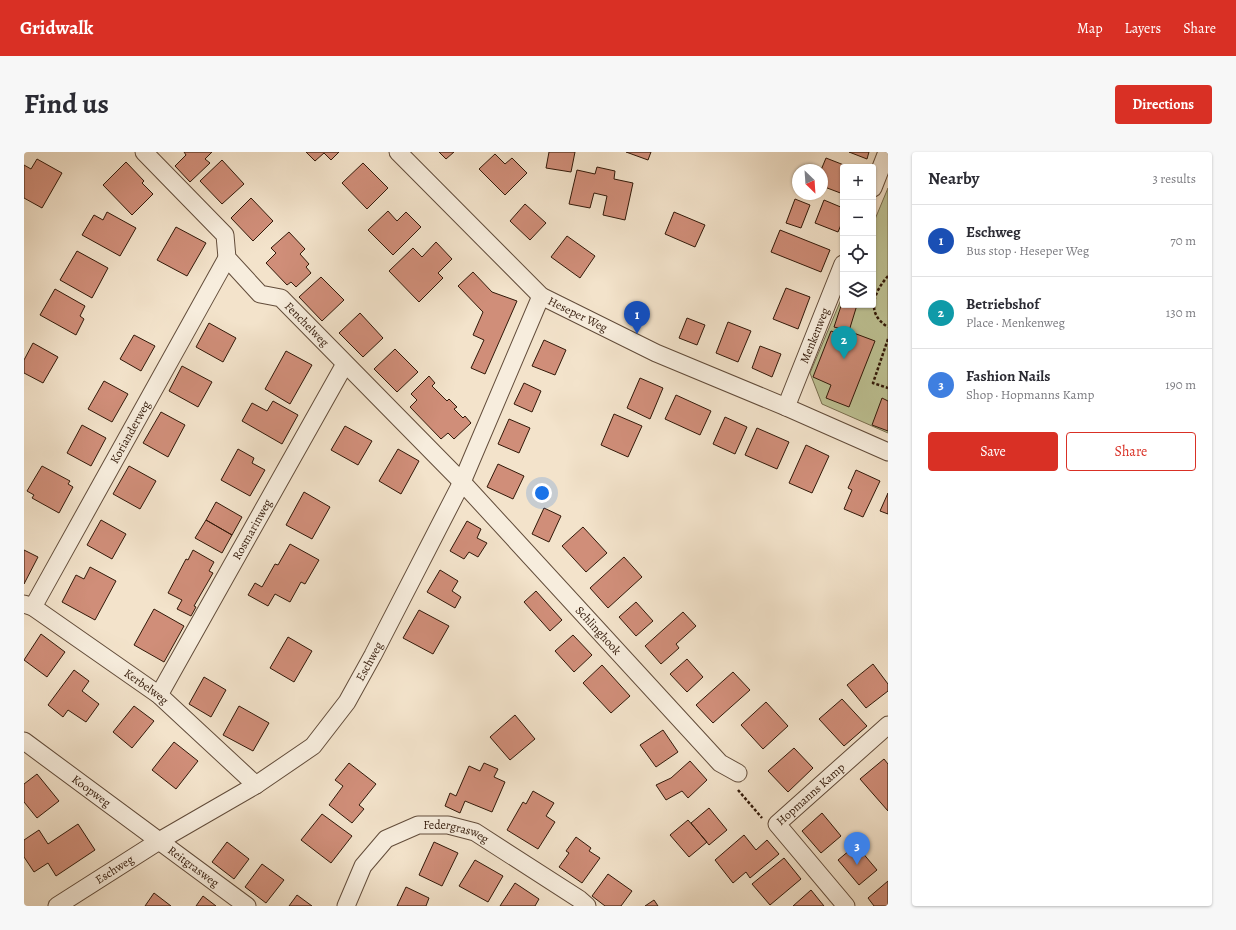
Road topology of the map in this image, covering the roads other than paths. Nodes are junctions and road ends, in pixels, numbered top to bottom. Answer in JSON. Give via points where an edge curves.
{"nodes":[{"id":1,"x":144,"y":152,"type":"edge"},
{"id":2,"x":398,"y":152,"type":"edge"},
{"id":3,"x":887,"y":152,"type":"edge"},
{"id":4,"x":876,"y":180,"type":"edge"},
{"id":5,"x":227,"y":258,"type":"junction"},
{"id":6,"x":840,"y":272,"type":"edge"},
{"id":7,"x":541,"y":296,"type":"junction"},
{"id":8,"x":345,"y":364,"type":"junction"},
{"id":9,"x":786,"y":407,"type":"junction"},
{"id":10,"x":888,"y":452,"type":"edge"},
{"id":11,"x":462,"y":482,"type":"junction"},
{"id":12,"x":29,"y":605,"type":"edge"},
{"id":13,"x":159,"y":695,"type":"junction"},
{"id":14,"x":888,"y":725,"type":"edge"},
{"id":15,"x":24,"y":741,"type":"edge"},
{"id":16,"x":738,"y":773,"type":"road end"},
{"id":17,"x":256,"y":785,"type":"junction"},
{"id":18,"x":159,"y":841,"type":"junction"},
{"id":19,"x":57,"y":906,"type":"edge"},
{"id":20,"x":247,"y":906,"type":"edge"},
{"id":21,"x":346,"y":906,"type":"edge"},
{"id":22,"x":587,"y":906,"type":"edge"},
{"id":23,"x":846,"y":906,"type":"edge"}],
"edges":[{"from":1,"to":5,"type":"street","via":[[225,235]]},
{"from":2,"to":7,"type":"street","name":"Heseper Weg"},
{"from":3,"to":4,"type":"street"},
{"from":5,"to":8,"type":"street","name":"Fenchelweg","via":[[260,294],[281,298]]},
{"from":5,"to":12,"type":"street","name":"Korianderweg"},
{"from":6,"to":9,"type":"street","name":"Menkenweg"},
{"from":7,"to":9,"type":"street","name":"Heseper Weg","via":[[656,353]]},
{"from":7,"to":11,"type":"street","name":"Eschweg"},
{"from":8,"to":11,"type":"street","name":"Fenchelweg"},
{"from":8,"to":13,"type":"street","name":"Rosmarinweg"},
{"from":9,"to":10,"type":"street","name":"Heseper Weg"},
{"from":11,"to":16,"type":"street","name":"Schlinghook","via":[[720,763]]},
{"from":11,"to":17,"type":"street","name":"Eschweg","via":[[347,702],[313,746]]},
{"from":12,"to":13,"type":"street","name":"Kerbelweg"},
{"from":13,"to":17,"type":"street","name":"Kerbelweg"},
{"from":14,"to":23,"type":"street","name":"Hopmanns Kamp","via":[[777,824]]},
{"from":15,"to":18,"type":"street","name":"Koopweg"},
{"from":17,"to":18,"type":"street","name":"Eschweg"},
{"from":18,"to":19,"type":"street","name":"Eschweg"},
{"from":18,"to":20,"type":"street","name":"Reitgrasweg"},
{"from":21,"to":22,"type":"street","name":"Federgrasweg","via":[[363,866],[386,839],[418,825],[448,825],[476,832]]}]}
